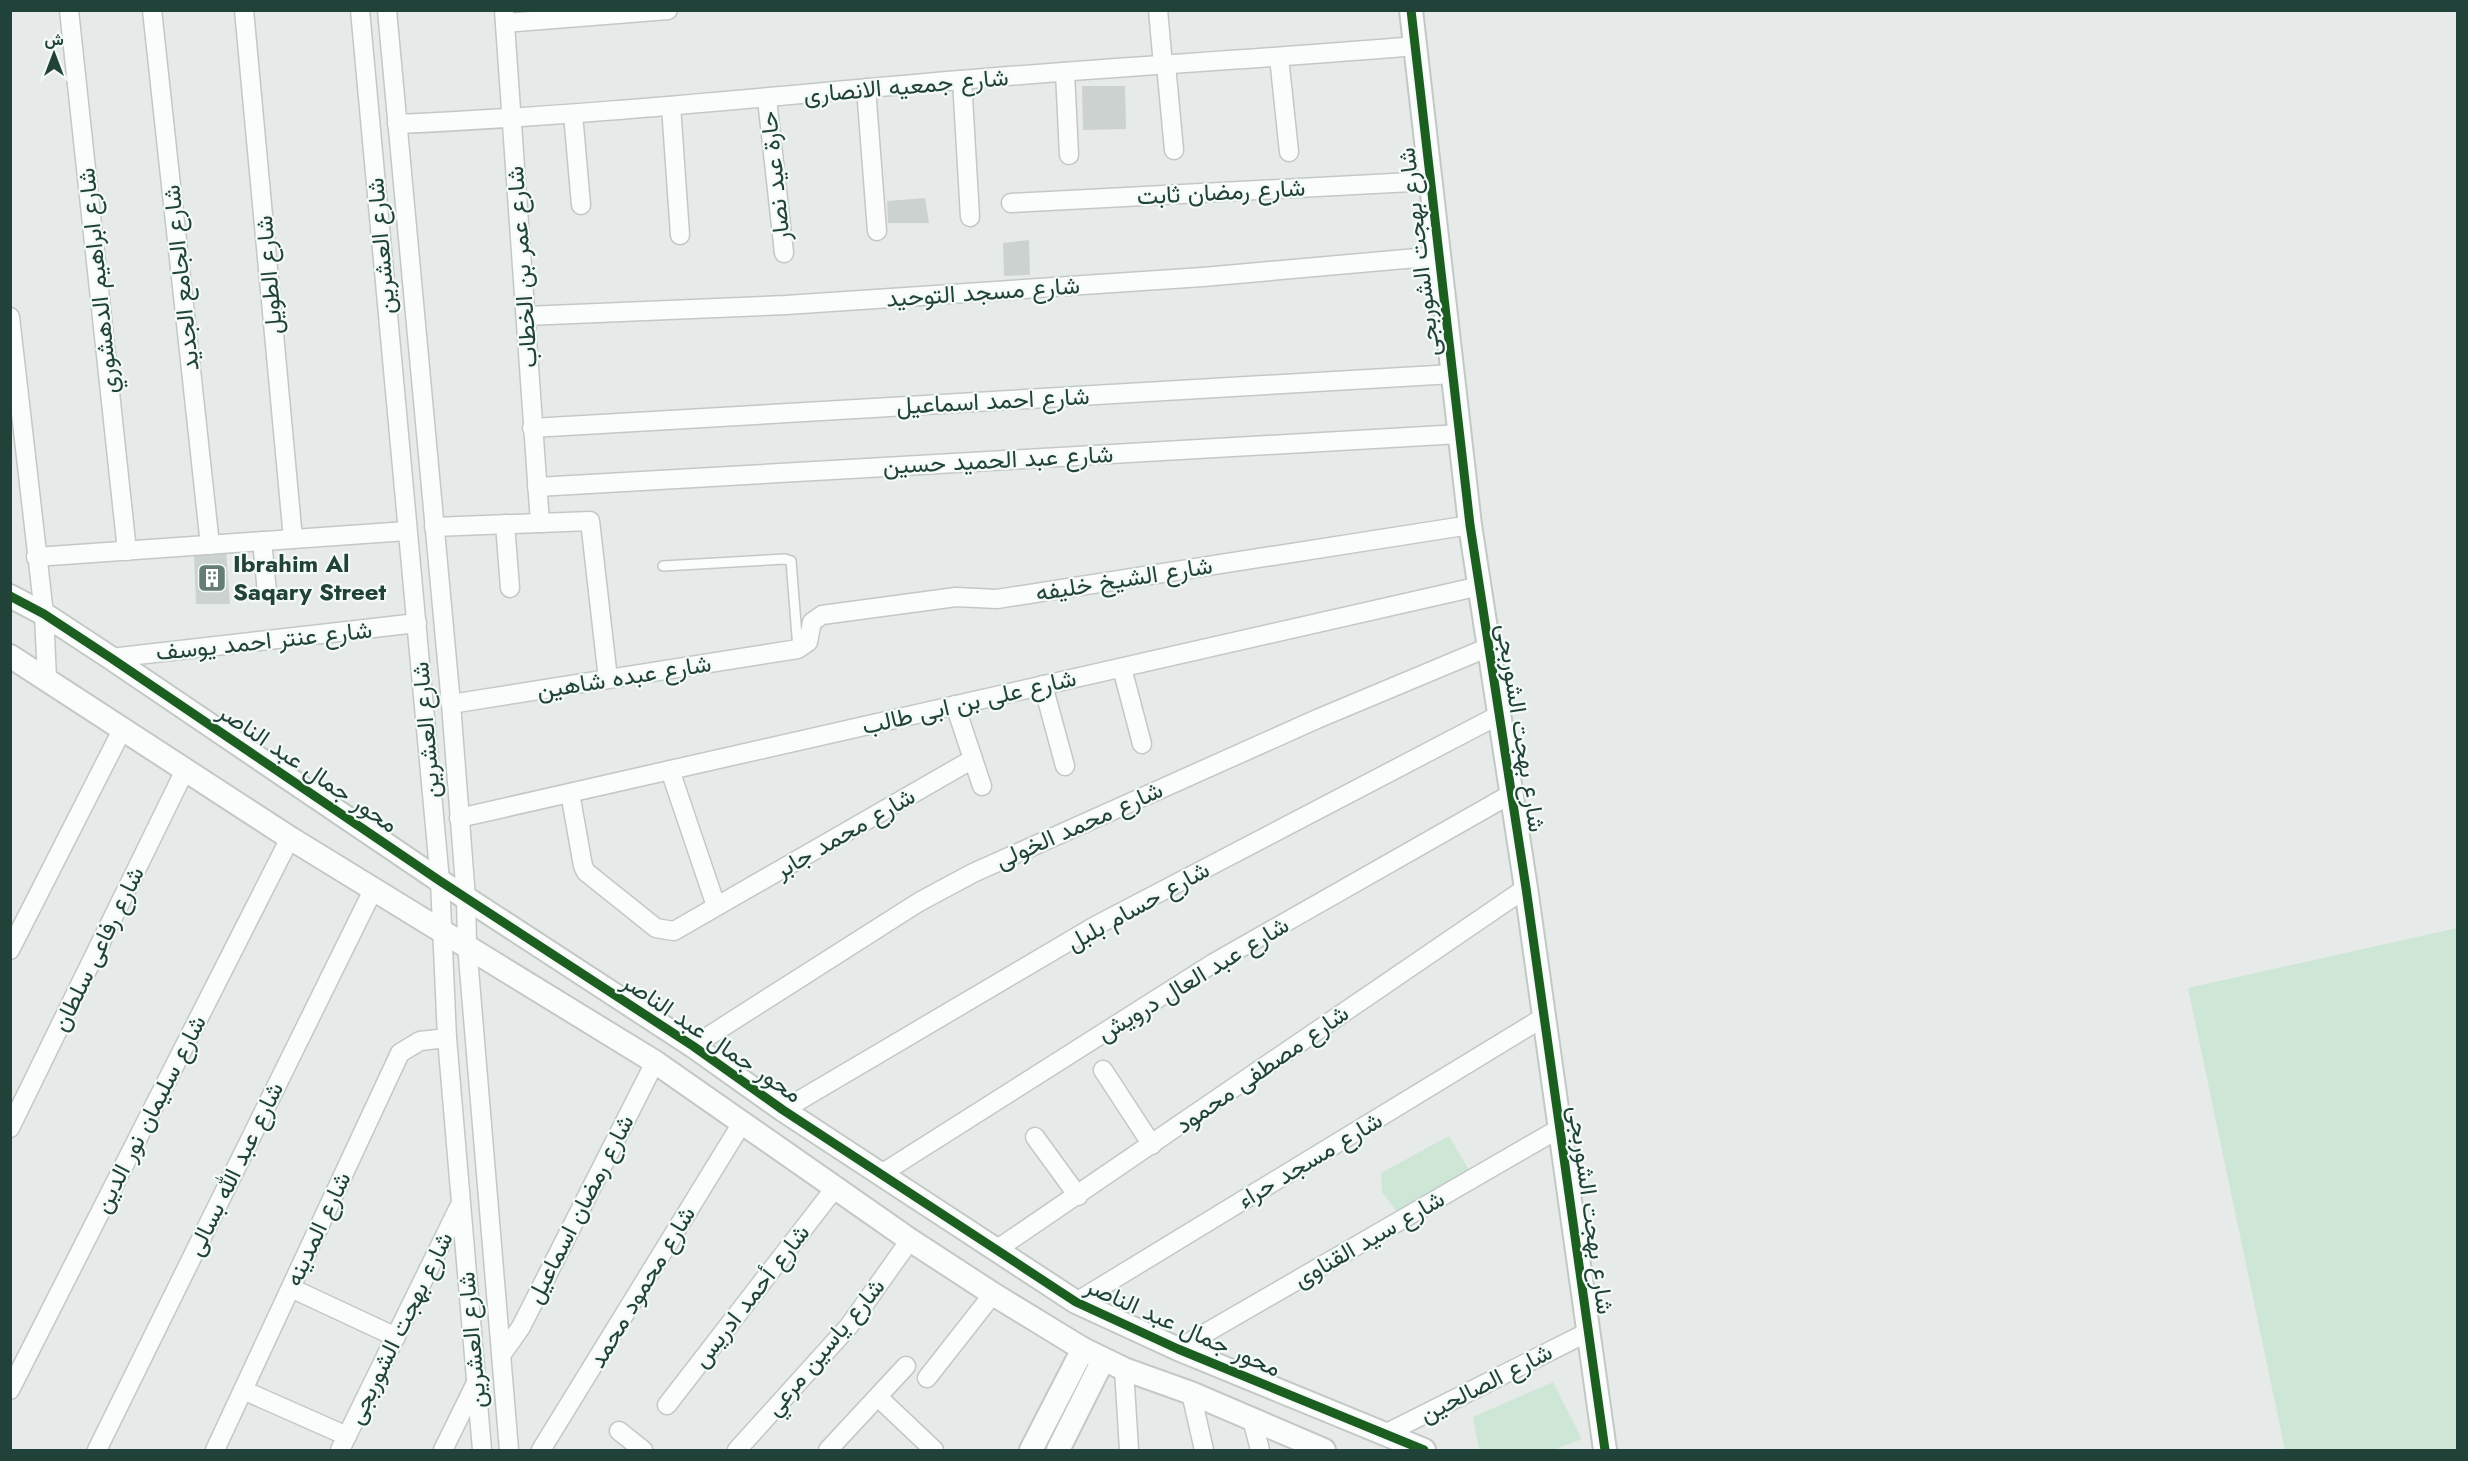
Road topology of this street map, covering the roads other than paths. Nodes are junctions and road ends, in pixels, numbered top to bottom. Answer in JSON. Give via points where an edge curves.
{"nodes":[{"id":1,"x":69,"y":10,"type":"edge"},
{"id":2,"x":152,"y":10,"type":"edge"},
{"id":3,"x":244,"y":10,"type":"edge"},
{"id":4,"x":360,"y":10,"type":"edge"},
{"id":5,"x":387,"y":10,"type":"edge"},
{"id":6,"x":668,"y":10,"type":"edge"},
{"id":7,"x":1158,"y":10,"type":"edge"},
{"id":8,"x":1411,"y":10,"type":"edge"},
{"id":9,"x":504,"y":17,"type":"edge"},
{"id":10,"x":1415,"y":46,"type":"junction"},
{"id":11,"x":1279,"y":57,"type":"junction"},
{"id":12,"x":1165,"y":65,"type":"junction"},
{"id":13,"x":1065,"y":72,"type":"junction"},
{"id":14,"x":962,"y":80,"type":"junction"},
{"id":15,"x":866,"y":88,"type":"junction"},
{"id":16,"x":767,"y":99,"type":"junction"},
{"id":17,"x":671,"y":106,"type":"junction"},
{"id":18,"x":573,"y":114,"type":"junction"},
{"id":19,"x":513,"y":119,"type":"junction"},
{"id":20,"x":397,"y":124,"type":"junction"},
{"id":21,"x":1174,"y":150,"type":"dead end"},
{"id":22,"x":1288,"y":152,"type":"dead end"},
{"id":23,"x":1069,"y":155,"type":"dead end"},
{"id":24,"x":1431,"y":181,"type":"junction"},
{"id":25,"x":1011,"y":203,"type":"dead end"},
{"id":26,"x":581,"y":205,"type":"dead end"},
{"id":27,"x":970,"y":217,"type":"dead end"},
{"id":28,"x":876,"y":231,"type":"dead end"},
{"id":29,"x":680,"y":235,"type":"dead end"},
{"id":30,"x":784,"y":253,"type":"dead end"},
{"id":31,"x":1439,"y":256,"type":"junction"},
{"id":32,"x":526,"y":316,"type":"junction"},
{"id":33,"x":10,"y":317,"type":"edge"},
{"id":34,"x":1453,"y":374,"type":"junction"},
{"id":35,"x":532,"y":428,"type":"junction"},
{"id":36,"x":1460,"y":434,"type":"junction"},
{"id":37,"x":537,"y":487,"type":"junction"},
{"id":38,"x":540,"y":523,"type":"junction"},
{"id":39,"x":505,"y":524,"type":"junction"},
{"id":40,"x":1470,"y":525,"type":"junction"},
{"id":41,"x":434,"y":527,"type":"junction"},
{"id":42,"x":407,"y":531,"type":"junction"},
{"id":43,"x":293,"y":539,"type":"junction"},
{"id":44,"x":262,"y":541,"type":"junction"},
{"id":45,"x":210,"y":545,"type":"junction"},
{"id":46,"x":127,"y":551,"type":"junction"},
{"id":47,"x":36,"y":557,"type":"junction"},
{"id":48,"x":663,"y":566,"type":"dead end"},
{"id":49,"x":1480,"y":586,"type":"junction"},
{"id":50,"x":510,"y":588,"type":"dead end"},
{"id":51,"x":267,"y":592,"type":"dead end"},
{"id":52,"x":10,"y":596,"type":"edge"},
{"id":53,"x":44,"y":614,"type":"junction"},
{"id":54,"x":417,"y":623,"type":"junction"},
{"id":55,"x":1489,"y":647,"type":"junction"},
{"id":56,"x":798,"y":649,"type":"junction"},
{"id":57,"x":10,"y":656,"type":"edge"},
{"id":58,"x":111,"y":658,"type":"junction"},
{"id":59,"x":1122,"y":668,"type":"junction"},
{"id":60,"x":47,"y":679,"type":"junction"},
{"id":61,"x":608,"y":679,"type":"junction"},
{"id":62,"x":1043,"y":685,"type":"junction"},
{"id":63,"x":451,"y":704,"type":"junction"},
{"id":64,"x":955,"y":705,"type":"junction"},
{"id":65,"x":1499,"y":715,"type":"junction"},
{"id":66,"x":123,"y":728,"type":"junction"},
{"id":67,"x":1142,"y":744,"type":"dead end"},
{"id":68,"x":973,"y":759,"type":"junction"},
{"id":69,"x":1065,"y":766,"type":"dead end"},
{"id":70,"x":185,"y":770,"type":"junction"},
{"id":71,"x":670,"y":770,"type":"junction"},
{"id":72,"x":982,"y":786,"type":"dead end"},
{"id":73,"x":570,"y":793,"type":"junction"},
{"id":74,"x":1511,"y":794,"type":"junction"},
{"id":75,"x":459,"y":818,"type":"junction"},
{"id":76,"x":290,"y":838,"type":"junction"},
{"id":77,"x":440,"y":881,"type":"junction"},
{"id":78,"x":374,"y":888,"type":"junction"},
{"id":79,"x":1526,"y":888,"type":"junction"},
{"id":80,"x":466,"y":898,"type":"junction"},
{"id":81,"x":716,"y":906,"type":"junction"},
{"id":82,"x":441,"y":930,"type":"junction"},
{"id":83,"x":467,"y":945,"type":"junction"},
{"id":84,"x":10,"y":950,"type":"edge"},
{"id":85,"x":1544,"y":1017,"type":"junction"},
{"id":86,"x":447,"y":1038,"type":"junction"},
{"id":87,"x":693,"y":1046,"type":"junction"},
{"id":88,"x":655,"y":1062,"type":"junction"},
{"id":89,"x":1102,"y":1070,"type":"dead end"},
{"id":90,"x":783,"y":1110,"type":"junction"},
{"id":91,"x":742,"y":1123,"type":"junction"},
{"id":92,"x":10,"y":1128,"type":"edge"},
{"id":93,"x":1560,"y":1128,"type":"junction"},
{"id":94,"x":1035,"y":1137,"type":"dead end"},
{"id":95,"x":1152,"y":1145,"type":"junction"},
{"id":96,"x":881,"y":1174,"type":"junction"},
{"id":97,"x":836,"y":1188,"type":"junction"},
{"id":98,"x":1078,"y":1196,"type":"junction"},
{"id":99,"x":460,"y":1205,"type":"junction"},
{"id":100,"x":910,"y":1240,"type":"junction"},
{"id":101,"x":996,"y":1250,"type":"junction"},
{"id":102,"x":291,"y":1288,"type":"junction"},
{"id":103,"x":993,"y":1294,"type":"junction"},
{"id":104,"x":1076,"y":1302,"type":"junction"},
{"id":105,"x":1588,"y":1332,"type":"junction"},
{"id":106,"x":396,"y":1337,"type":"junction"},
{"id":107,"x":1178,"y":1350,"type":"junction"},
{"id":108,"x":502,"y":1354,"type":"junction"},
{"id":109,"x":1093,"y":1354,"type":"junction"},
{"id":110,"x":906,"y":1366,"type":"dead end"},
{"id":111,"x":1124,"y":1369,"type":"junction"},
{"id":112,"x":927,"y":1378,"type":"dead end"},
{"id":113,"x":476,"y":1384,"type":"junction"},
{"id":114,"x":10,"y":1390,"type":"edge"},
{"id":115,"x":243,"y":1390,"type":"junction"},
{"id":116,"x":1191,"y":1393,"type":"junction"},
{"id":117,"x":878,"y":1397,"type":"junction"},
{"id":118,"x":667,"y":1405,"type":"dead end"},
{"id":119,"x":1252,"y":1419,"type":"junction"},
{"id":120,"x":619,"y":1431,"type":"dead end"},
{"id":121,"x":1384,"y":1434,"type":"junction"},
{"id":122,"x":343,"y":1443,"type":"edge"},
{"id":123,"x":97,"y":1450,"type":"edge"},
{"id":124,"x":215,"y":1450,"type":"edge"},
{"id":125,"x":443,"y":1450,"type":"edge"},
{"id":126,"x":482,"y":1450,"type":"edge"},
{"id":127,"x":509,"y":1450,"type":"edge"},
{"id":128,"x":541,"y":1450,"type":"edge"},
{"id":129,"x":643,"y":1450,"type":"edge"},
{"id":130,"x":736,"y":1450,"type":"edge"},
{"id":131,"x":828,"y":1450,"type":"edge"},
{"id":132,"x":934,"y":1450,"type":"edge"},
{"id":133,"x":1031,"y":1450,"type":"edge"},
{"id":134,"x":1059,"y":1450,"type":"edge"},
{"id":135,"x":1129,"y":1450,"type":"edge"},
{"id":136,"x":1204,"y":1450,"type":"edge"},
{"id":137,"x":1260,"y":1450,"type":"edge"},
{"id":138,"x":1324,"y":1450,"type":"edge"},
{"id":139,"x":1424,"y":1450,"type":"edge"},
{"id":140,"x":1605,"y":1450,"type":"edge"}],
"edges":[{"from":1,"to":46,"type":"street","name":"شارع ابراهيم الدهشوري"},
{"from":2,"to":45,"type":"street","name":"شارع الجامع الجديد"},
{"from":3,"to":43,"type":"street","name":"شارع الطويل"},
{"from":4,"to":42,"type":"street","name":"شارع العشرين"},
{"from":5,"to":20,"type":"street","name":"شارع العشرين"},
{"from":6,"to":9,"type":"street"},
{"from":7,"to":12,"type":"street"},
{"from":8,"to":10,"type":"street","name":"شارع بهجت الشوربجى"},
{"from":9,"to":19,"type":"street","name":"شارع عمر بن الخطاب"},
{"from":10,"to":11,"type":"street","name":"شارع جمعيه الانصارى"},
{"from":10,"to":24,"type":"street","name":"شارع بهجت الشوربجى"},
{"from":11,"to":12,"type":"street","name":"شارع جمعيه الانصارى"},
{"from":11,"to":22,"type":"street"},
{"from":12,"to":13,"type":"street","name":"شارع جمعيه الانصارى"},
{"from":12,"to":21,"type":"street"},
{"from":13,"to":14,"type":"street","name":"شارع جمعيه الانصارى"},
{"from":13,"to":23,"type":"street"},
{"from":14,"to":15,"type":"street","name":"شارع جمعيه الانصارى"},
{"from":14,"to":27,"type":"street"},
{"from":15,"to":16,"type":"street","name":"شارع جمعيه الانصارى"},
{"from":15,"to":28,"type":"street"},
{"from":16,"to":17,"type":"street","name":"شارع جمعيه الانصارى"},
{"from":16,"to":30,"type":"street","name":"حارة عيد نصار"},
{"from":17,"to":18,"type":"street","name":"شارع جمعيه الانصارى"},
{"from":17,"to":29,"type":"street"},
{"from":18,"to":19,"type":"street","name":"شارع جمعيه الانصارى"},
{"from":18,"to":26,"type":"street"},
{"from":19,"to":20,"type":"street","name":"شارع جمعيه الانصارى"},
{"from":19,"to":32,"type":"street","name":"شارع عمر بن الخطاب"},
{"from":20,"to":41,"type":"street","name":"شارع العشرين"},
{"from":24,"to":25,"type":"street","name":"شارع رمضان ثابت"},
{"from":24,"to":31,"type":"street","name":"شارع بهجت الشوربجى"},
{"from":31,"to":32,"type":"street","name":"شارع مسجد التوحيد","via":[[810,304]]},
{"from":31,"to":34,"type":"street","name":"شارع بهجت الشوربجى"},
{"from":32,"to":35,"type":"street","name":"شارع عمر بن الخطاب"},
{"from":33,"to":47,"type":"street"},
{"from":34,"to":35,"type":"street","name":"شارع احمد اسماعيل"},
{"from":34,"to":36,"type":"street","name":"شارع بهجت الشوربجى"},
{"from":35,"to":37,"type":"street","name":"شارع عمر بن الخطاب"},
{"from":36,"to":37,"type":"street","name":"شارع عبد الحميد حسين"},
{"from":36,"to":40,"type":"street","name":"شارع بهجت الشوربجى"},
{"from":37,"to":38,"type":"street","name":"شارع عمر بن الخطاب"},
{"from":38,"to":39,"type":"street"},
{"from":38,"to":61,"type":"street","via":[[590,521]]},
{"from":39,"to":41,"type":"street"},
{"from":39,"to":50,"type":"street"},
{"from":40,"to":49,"type":"street","name":"شارع بهجت الشوربجى"},
{"from":40,"to":56,"type":"street","name":"شارع الشيخ خليفه","via":[[997,599],[956,597],[822,615],[812,622],[808,642]]},
{"from":41,"to":63,"type":"street","name":"شارع العشرين"},
{"from":42,"to":43,"type":"street"},
{"from":42,"to":54,"type":"street","name":"شارع العشرين"},
{"from":43,"to":44,"type":"street"},
{"from":44,"to":45,"type":"street"},
{"from":44,"to":51,"type":"street"},
{"from":45,"to":46,"type":"street"},
{"from":46,"to":47,"type":"street"},
{"from":47,"to":53,"type":"street"},
{"from":48,"to":56,"type":"lane","via":[[791,561]]},
{"from":49,"to":55,"type":"street","name":"شارع بهجت الشوربجى"},
{"from":49,"to":59,"type":"street","name":"شارع على بن ابى طالب"},
{"from":52,"to":53,"type":"street","name":"محور جمال عبد الناصر"},
{"from":53,"to":58,"type":"street","name":"محور جمال عبد الناصر"},
{"from":53,"to":60,"type":"street"},
{"from":54,"to":58,"type":"street","name":"شارع عنتر احمد يوسف"},
{"from":54,"to":77,"type":"street","name":"شارع العشرين"},
{"from":55,"to":65,"type":"street","name":"شارع بهجت الشوربجى"},
{"from":55,"to":87,"type":"street","name":"شارع محمد الخولى","via":[[1307,723],[973,873],[919,902]]},
{"from":56,"to":61,"type":"street","name":"شارع عبده شاهين"},
{"from":57,"to":60,"type":"street"},
{"from":58,"to":77,"type":"street","name":"محور جمال عبد الناصر"},
{"from":59,"to":62,"type":"street","name":"شارع على بن ابى طالب"},
{"from":59,"to":67,"type":"street"},
{"from":60,"to":66,"type":"street"},
{"from":61,"to":63,"type":"street","name":"شارع عبده شاهين"},
{"from":62,"to":64,"type":"street","name":"شارع على بن ابى طالب"},
{"from":62,"to":69,"type":"street"},
{"from":63,"to":75,"type":"street","name":"شارع العشرين"},
{"from":64,"to":68,"type":"street"},
{"from":64,"to":71,"type":"street","name":"شارع على بن ابى طالب"},
{"from":65,"to":74,"type":"street","name":"شارع بهجت الشوربجى"},
{"from":65,"to":90,"type":"street","name":"شارع حسام بلبل","via":[[1095,926]]},
{"from":66,"to":70,"type":"street"},
{"from":66,"to":84,"type":"street"},
{"from":68,"to":72,"type":"street"},
{"from":68,"to":81,"type":"street","name":"شارع محمد جابر"},
{"from":70,"to":76,"type":"street"},
{"from":70,"to":92,"type":"street","name":"شارع رفاعى سلطان"},
{"from":71,"to":73,"type":"street","name":"شارع على بن ابى طالب"},
{"from":71,"to":81,"type":"street"},
{"from":73,"to":75,"type":"street","name":"شارع على بن ابى طالب"},
{"from":73,"to":81,"type":"street","name":"شارع محمد جابر","via":[[586,872],[647,920],[662,930],[674,931]]},
{"from":74,"to":79,"type":"street","name":"شارع بهجت الشوربجى"},
{"from":74,"to":96,"type":"street","name":"شارع عبد العال درويش","via":[[1212,964]]},
{"from":75,"to":80,"type":"street","name":"شارع العشرين"},
{"from":76,"to":78,"type":"street"},
{"from":76,"to":114,"type":"street","name":"شارع سليمان نور الدين"},
{"from":77,"to":80,"type":"street","name":"محور جمال عبد الناصر"},
{"from":77,"to":82,"type":"street","name":"شارع العشرين"},
{"from":78,"to":82,"type":"street"},
{"from":78,"to":123,"type":"street","name":"شارع عبد الله بسالى"},
{"from":79,"to":85,"type":"street","name":"شارع بهجت الشوربجى"},
{"from":79,"to":95,"type":"street","name":"شارع مصطفى محمود"},
{"from":80,"to":83,"type":"street","name":"شارع العشرين"},
{"from":80,"to":87,"type":"street","name":"محور جمال عبد الناصر"},
{"from":82,"to":83,"type":"street"},
{"from":82,"to":86,"type":"street","name":"شارع العشرين"},
{"from":83,"to":88,"type":"street"},
{"from":83,"to":108,"type":"street","name":"شارع العشرين"},
{"from":85,"to":93,"type":"street","name":"شارع بهجت الشوربجى"},
{"from":85,"to":104,"type":"street","name":"شارع مسجد حراء"},
{"from":86,"to":99,"type":"street","name":"شارع العشرين"},
{"from":86,"to":102,"type":"street","name":"شارع المدينه","via":[[420,1041],[400,1053]]},
{"from":87,"to":90,"type":"street","name":"محور جمال عبد الناصر"},
{"from":88,"to":91,"type":"street"},
{"from":88,"to":108,"type":"street","name":"شارع رمضان اسماعيل","via":[[521,1327]]},
{"from":89,"to":95,"type":"street"},
{"from":90,"to":96,"type":"street","name":"محور جمال عبد الناصر"},
{"from":91,"to":97,"type":"street"},
{"from":91,"to":128,"type":"street","name":"شارع محمود محمد"},
{"from":93,"to":105,"type":"street","name":"شارع بهجت الشوربجى"},
{"from":93,"to":107,"type":"street","name":"شارع سيد القناوى"},
{"from":94,"to":98,"type":"street"},
{"from":95,"to":98,"type":"street","name":"شارع مصطفى محمود"},
{"from":96,"to":101,"type":"street","name":"محور جمال عبد الناصر"},
{"from":97,"to":100,"type":"street"},
{"from":97,"to":118,"type":"street","name":"شارع أحمد ادريس"},
{"from":98,"to":101,"type":"street","name":"شارع مصطفى محمود"},
{"from":99,"to":106,"type":"street","name":"شارع بهجت الشوربجى"},
{"from":99,"to":113,"type":"street","name":"شارع العشرين"},
{"from":100,"to":103,"type":"street"},
{"from":100,"to":130,"type":"street","name":"شارع ياسين مرعي","via":[[849,1326]]},
{"from":101,"to":104,"type":"street","name":"محور جمال عبد الناصر"},
{"from":102,"to":106,"type":"street"},
{"from":102,"to":115,"type":"street","name":"شارع المدينه"},
{"from":103,"to":109,"type":"street"},
{"from":103,"to":112,"type":"street"},
{"from":104,"to":107,"type":"street","name":"محور جمال عبد الناصر"},
{"from":105,"to":121,"type":"street","name":"شارع الصالحين"},
{"from":105,"to":140,"type":"street","name":"شارع بهجت الشوربجى"},
{"from":106,"to":122,"type":"street","name":"شارع بهجت الشوربجى"},
{"from":107,"to":121,"type":"street","name":"محور جمال عبد الناصر"},
{"from":108,"to":127,"type":"street","name":"شارع العشرين"},
{"from":109,"to":111,"type":"street"},
{"from":109,"to":133,"type":"street"},
{"from":109,"to":134,"type":"street"},
{"from":110,"to":117,"type":"street"},
{"from":111,"to":116,"type":"street"},
{"from":111,"to":135,"type":"street"},
{"from":113,"to":125,"type":"street"},
{"from":113,"to":126,"type":"street","name":"شارع العشرين"},
{"from":115,"to":122,"type":"street"},
{"from":115,"to":124,"type":"street","name":"شارع المدينه"},
{"from":116,"to":119,"type":"street"},
{"from":116,"to":136,"type":"street"},
{"from":117,"to":131,"type":"street"},
{"from":117,"to":132,"type":"street"},
{"from":119,"to":137,"type":"street"},
{"from":119,"to":138,"type":"street"},
{"from":120,"to":129,"type":"street"},
{"from":121,"to":139,"type":"street","name":"محور جمال عبد الناصر"}]}
